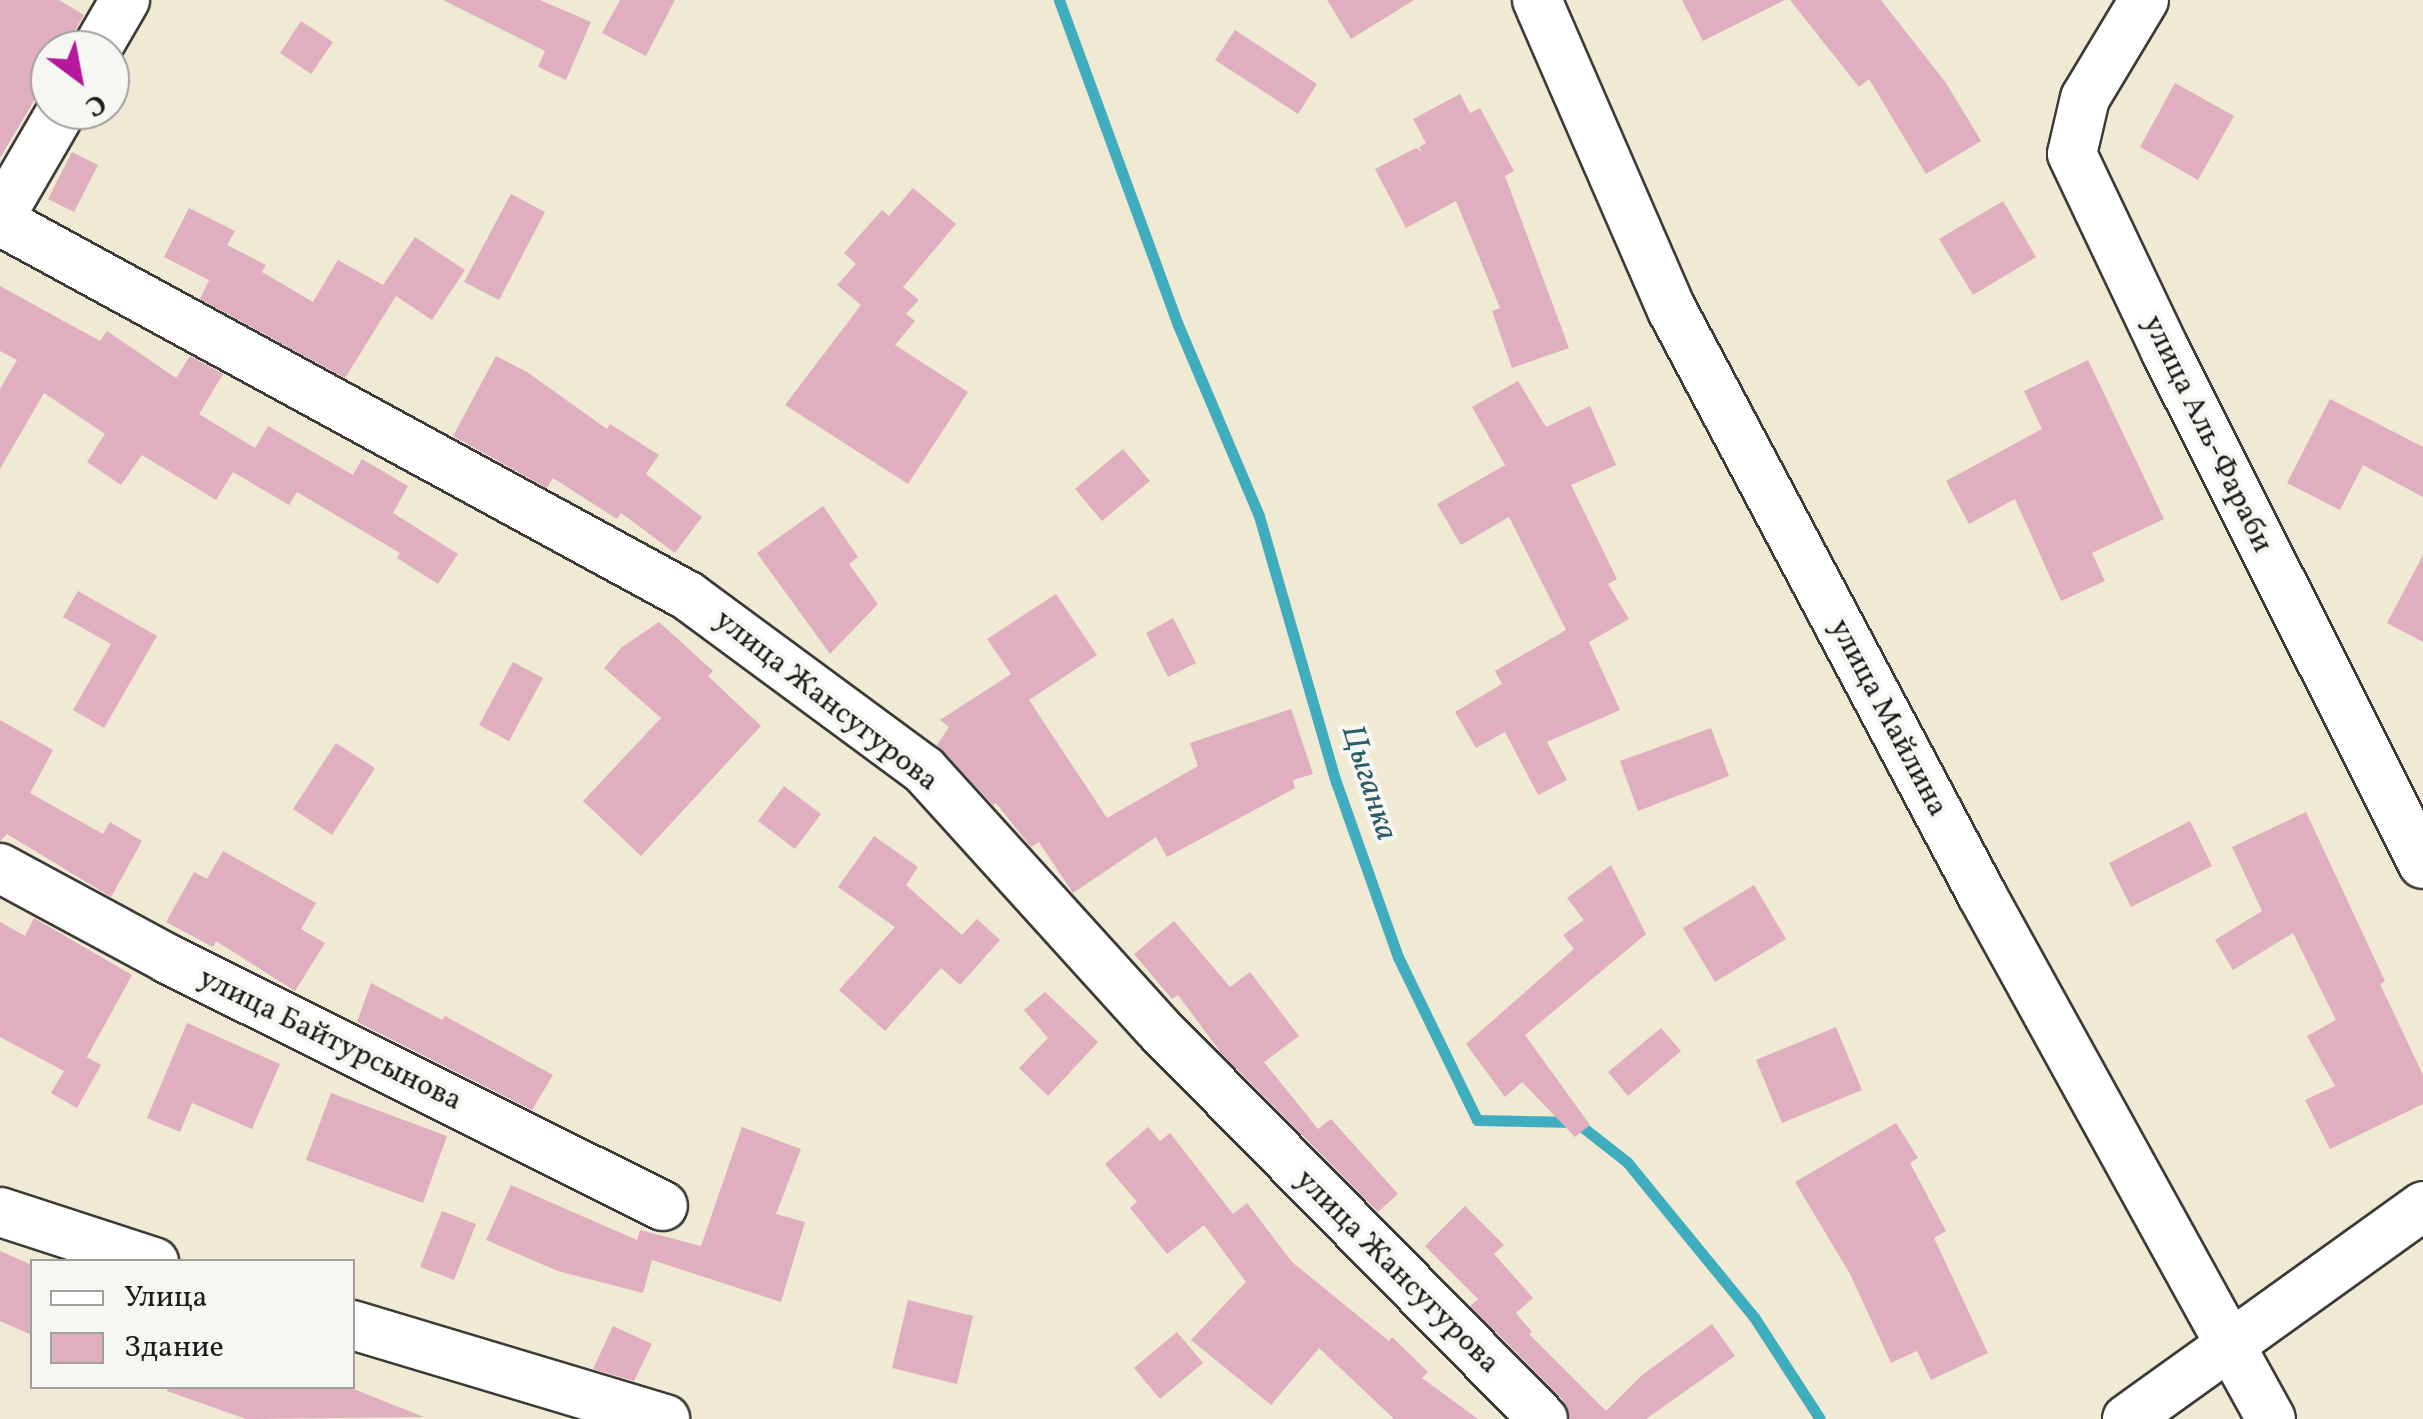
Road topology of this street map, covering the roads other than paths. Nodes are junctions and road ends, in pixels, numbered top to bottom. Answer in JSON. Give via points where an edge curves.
{"nodes":[{"id":1,"x":125,"y":0,"type":"edge"},
{"id":2,"x":1537,"y":0,"type":"edge"},
{"id":3,"x":2144,"y":0,"type":"edge"},
{"id":4,"x":108,"y":30,"type":"edge"},
{"id":5,"x":51,"y":130,"type":"edge"},
{"id":6,"x":0,"y":219,"type":"edge"},
{"id":7,"x":2423,"y":864,"type":"edge"},
{"id":8,"x":0,"y":868,"type":"edge"},
{"id":9,"x":663,"y":1206,"type":"dead end"},
{"id":10,"x":2423,"y":1206,"type":"edge"},
{"id":11,"x":0,"y":1212,"type":"edge"},
{"id":12,"x":145,"y":1259,"type":"edge"},
{"id":13,"x":355,"y":1326,"type":"edge"},
{"id":14,"x":2231,"y":1345,"type":"junction"},
{"id":15,"x":665,"y":1419,"type":"edge"},
{"id":16,"x":1543,"y":1419,"type":"edge"},
{"id":17,"x":2127,"y":1419,"type":"edge"},
{"id":18,"x":2272,"y":1419,"type":"edge"}],
"edges":[{"from":1,"to":4,"type":"street"},
{"from":2,"to":14,"type":"street","name":"улица Майлина","via":[[1672,310],[1972,878]]},
{"from":3,"to":7,"type":"street","name":"улица Аль-Фараби","via":[[2085,98],[2072,154]]},
{"from":5,"to":6,"type":"street"},
{"from":6,"to":16,"type":"street","name":"улица Жансугурова","via":[[688,596],[924,770],[1156,1027]]},
{"from":8,"to":9,"type":"street","name":"улица Байтурсынова","via":[[168,960]]},
{"from":10,"to":14,"type":"street"},
{"from":11,"to":12,"type":"street"},
{"from":13,"to":15,"type":"street"},
{"from":14,"to":17,"type":"street"},
{"from":14,"to":18,"type":"street","name":"улица Майлина"}]}
